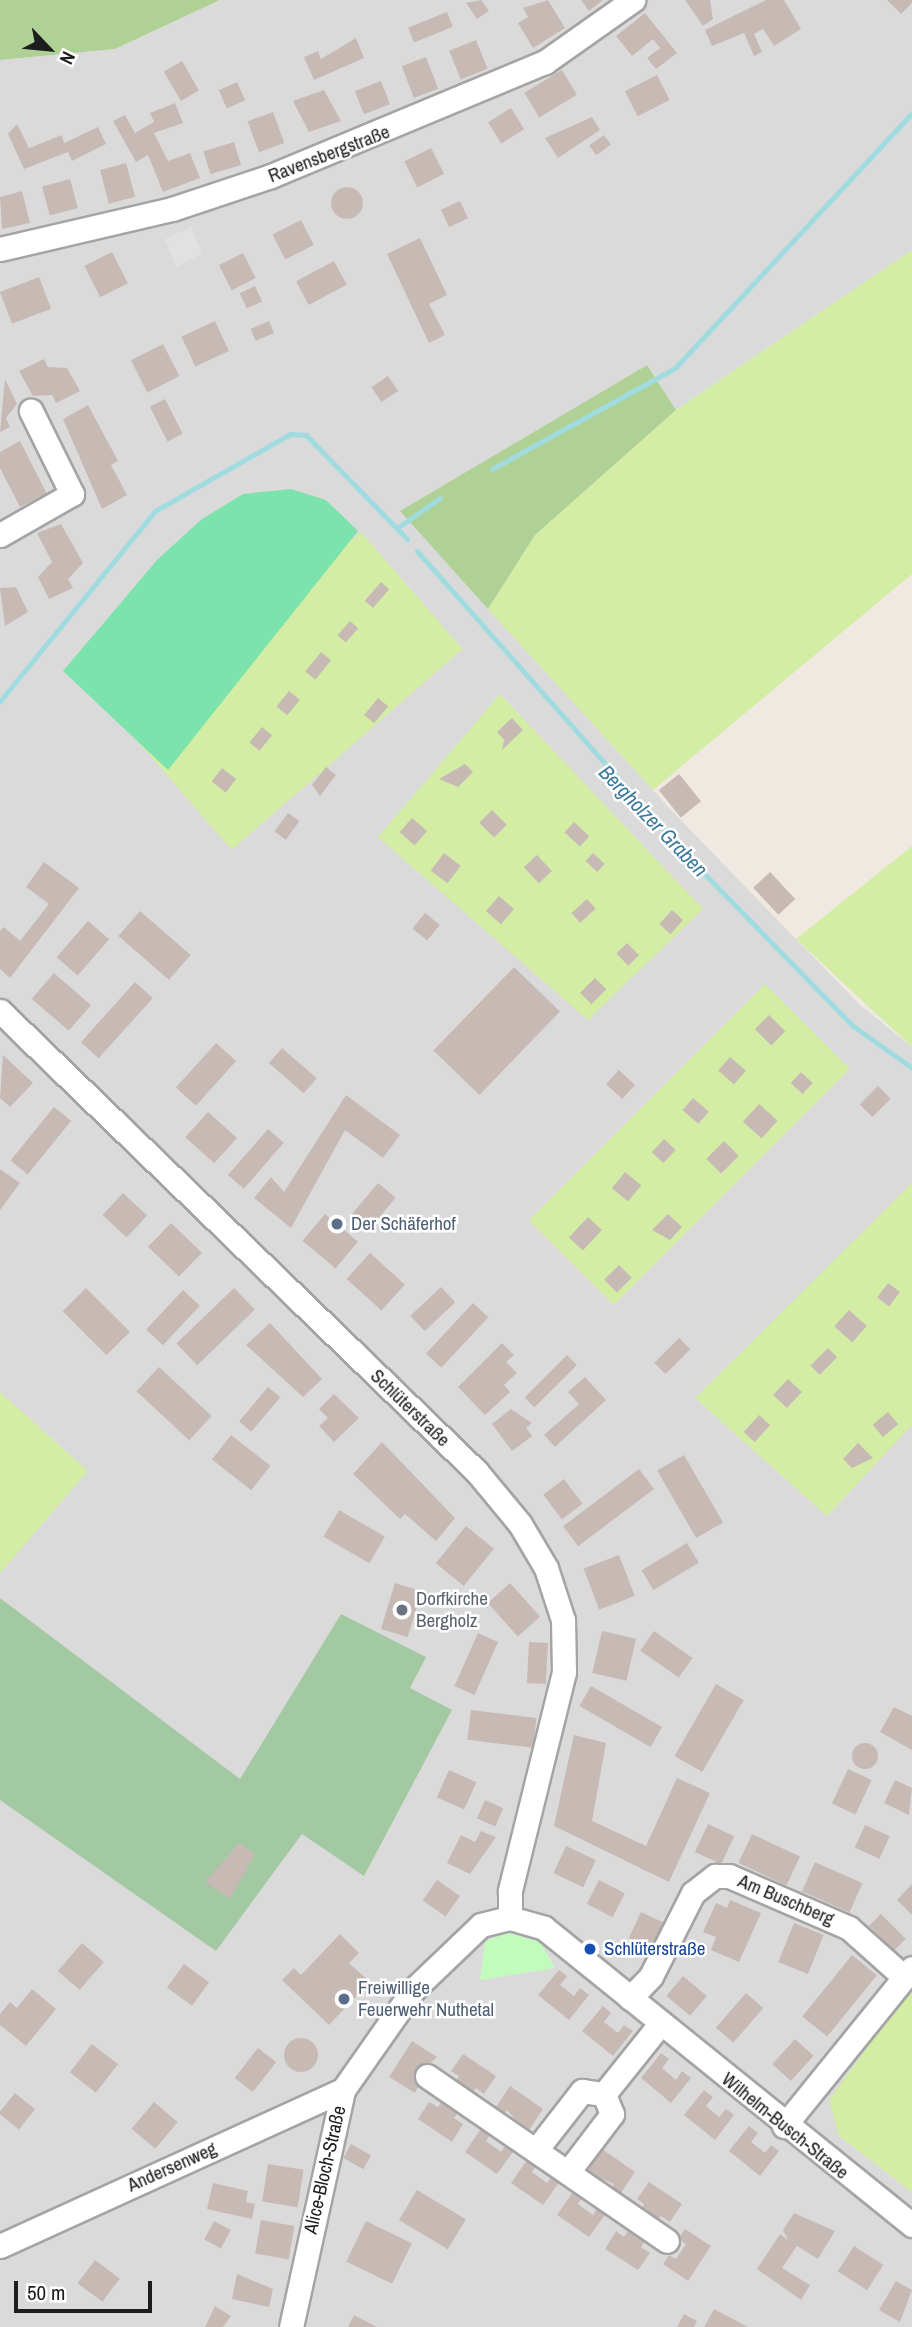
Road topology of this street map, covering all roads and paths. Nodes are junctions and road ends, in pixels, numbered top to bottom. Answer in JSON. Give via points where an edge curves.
{"nodes":[{"id":1,"x":633,"y":0,"type":"edge"},
{"id":2,"x":0,"y":248,"type":"edge"},
{"id":3,"x":31,"y":411,"type":"dead end"},
{"id":4,"x":1,"y":531,"type":"edge"},
{"id":5,"x":0,"y":1011,"type":"edge"},
{"id":6,"x":510,"y":1917,"type":"junction"},
{"id":7,"x":908,"y":1973,"type":"edge"},
{"id":8,"x":630,"y":1998,"type":"junction"},
{"id":9,"x":660,"y":2024,"type":"junction"},
{"id":10,"x":427,"y":2076,"type":"dead end"},
{"id":11,"x":343,"y":2090,"type":"junction"},
{"id":12,"x":604,"y":2094,"type":"junction"},
{"id":13,"x":783,"y":2126,"type":"junction"},
{"id":14,"x":536,"y":2150,"type":"junction"},
{"id":15,"x":568,"y":2172,"type":"junction"},
{"id":16,"x":912,"y":2225,"type":"edge"},
{"id":17,"x":667,"y":2241,"type":"dead end"},
{"id":18,"x":0,"y":2246,"type":"edge"},
{"id":19,"x":291,"y":2327,"type":"edge"}],
"edges":[{"from":1,"to":2,"type":"street","name":"Ravensbergstraße","via":[[545,62],[283,172],[172,209]]},
{"from":3,"to":4,"type":"street","via":[[72,494]]},
{"from":5,"to":6,"type":"street","name":"Schlüterstraße","via":[[477,1472],[539,1557],[563,1620],[564,1672],[510,1891]]},
{"from":6,"to":8,"type":"street","name":"Wilhelm-Busch-Straße","via":[[544,1928]]},
{"from":6,"to":11,"type":"street","name":"Alice-Bloch-Straße","via":[[481,1925],[413,1990]]},
{"from":7,"to":8,"type":"street","name":"Am Buschberg","via":[[849,1928],[729,1876],[715,1876],[693,1893],[651,1976]]},
{"from":7,"to":13,"type":"street","name":"Am Buschberg"},
{"from":8,"to":9,"type":"street","name":"Wilhelm-Busch-Straße"},
{"from":9,"to":12,"type":"street"},
{"from":9,"to":13,"type":"street","name":"Wilhelm-Busch-Straße"},
{"from":10,"to":14,"type":"street"},
{"from":11,"to":18,"type":"street","name":"Andersenweg"},
{"from":11,"to":19,"type":"street","name":"Alice-Bloch-Straße"},
{"from":12,"to":14,"type":"street","via":[[582,2091]]},
{"from":12,"to":15,"type":"street","via":[[612,2114]]},
{"from":13,"to":16,"type":"street","name":"Wilhelm-Busch-Straße"},
{"from":14,"to":15,"type":"street"},
{"from":15,"to":17,"type":"street"}]}
